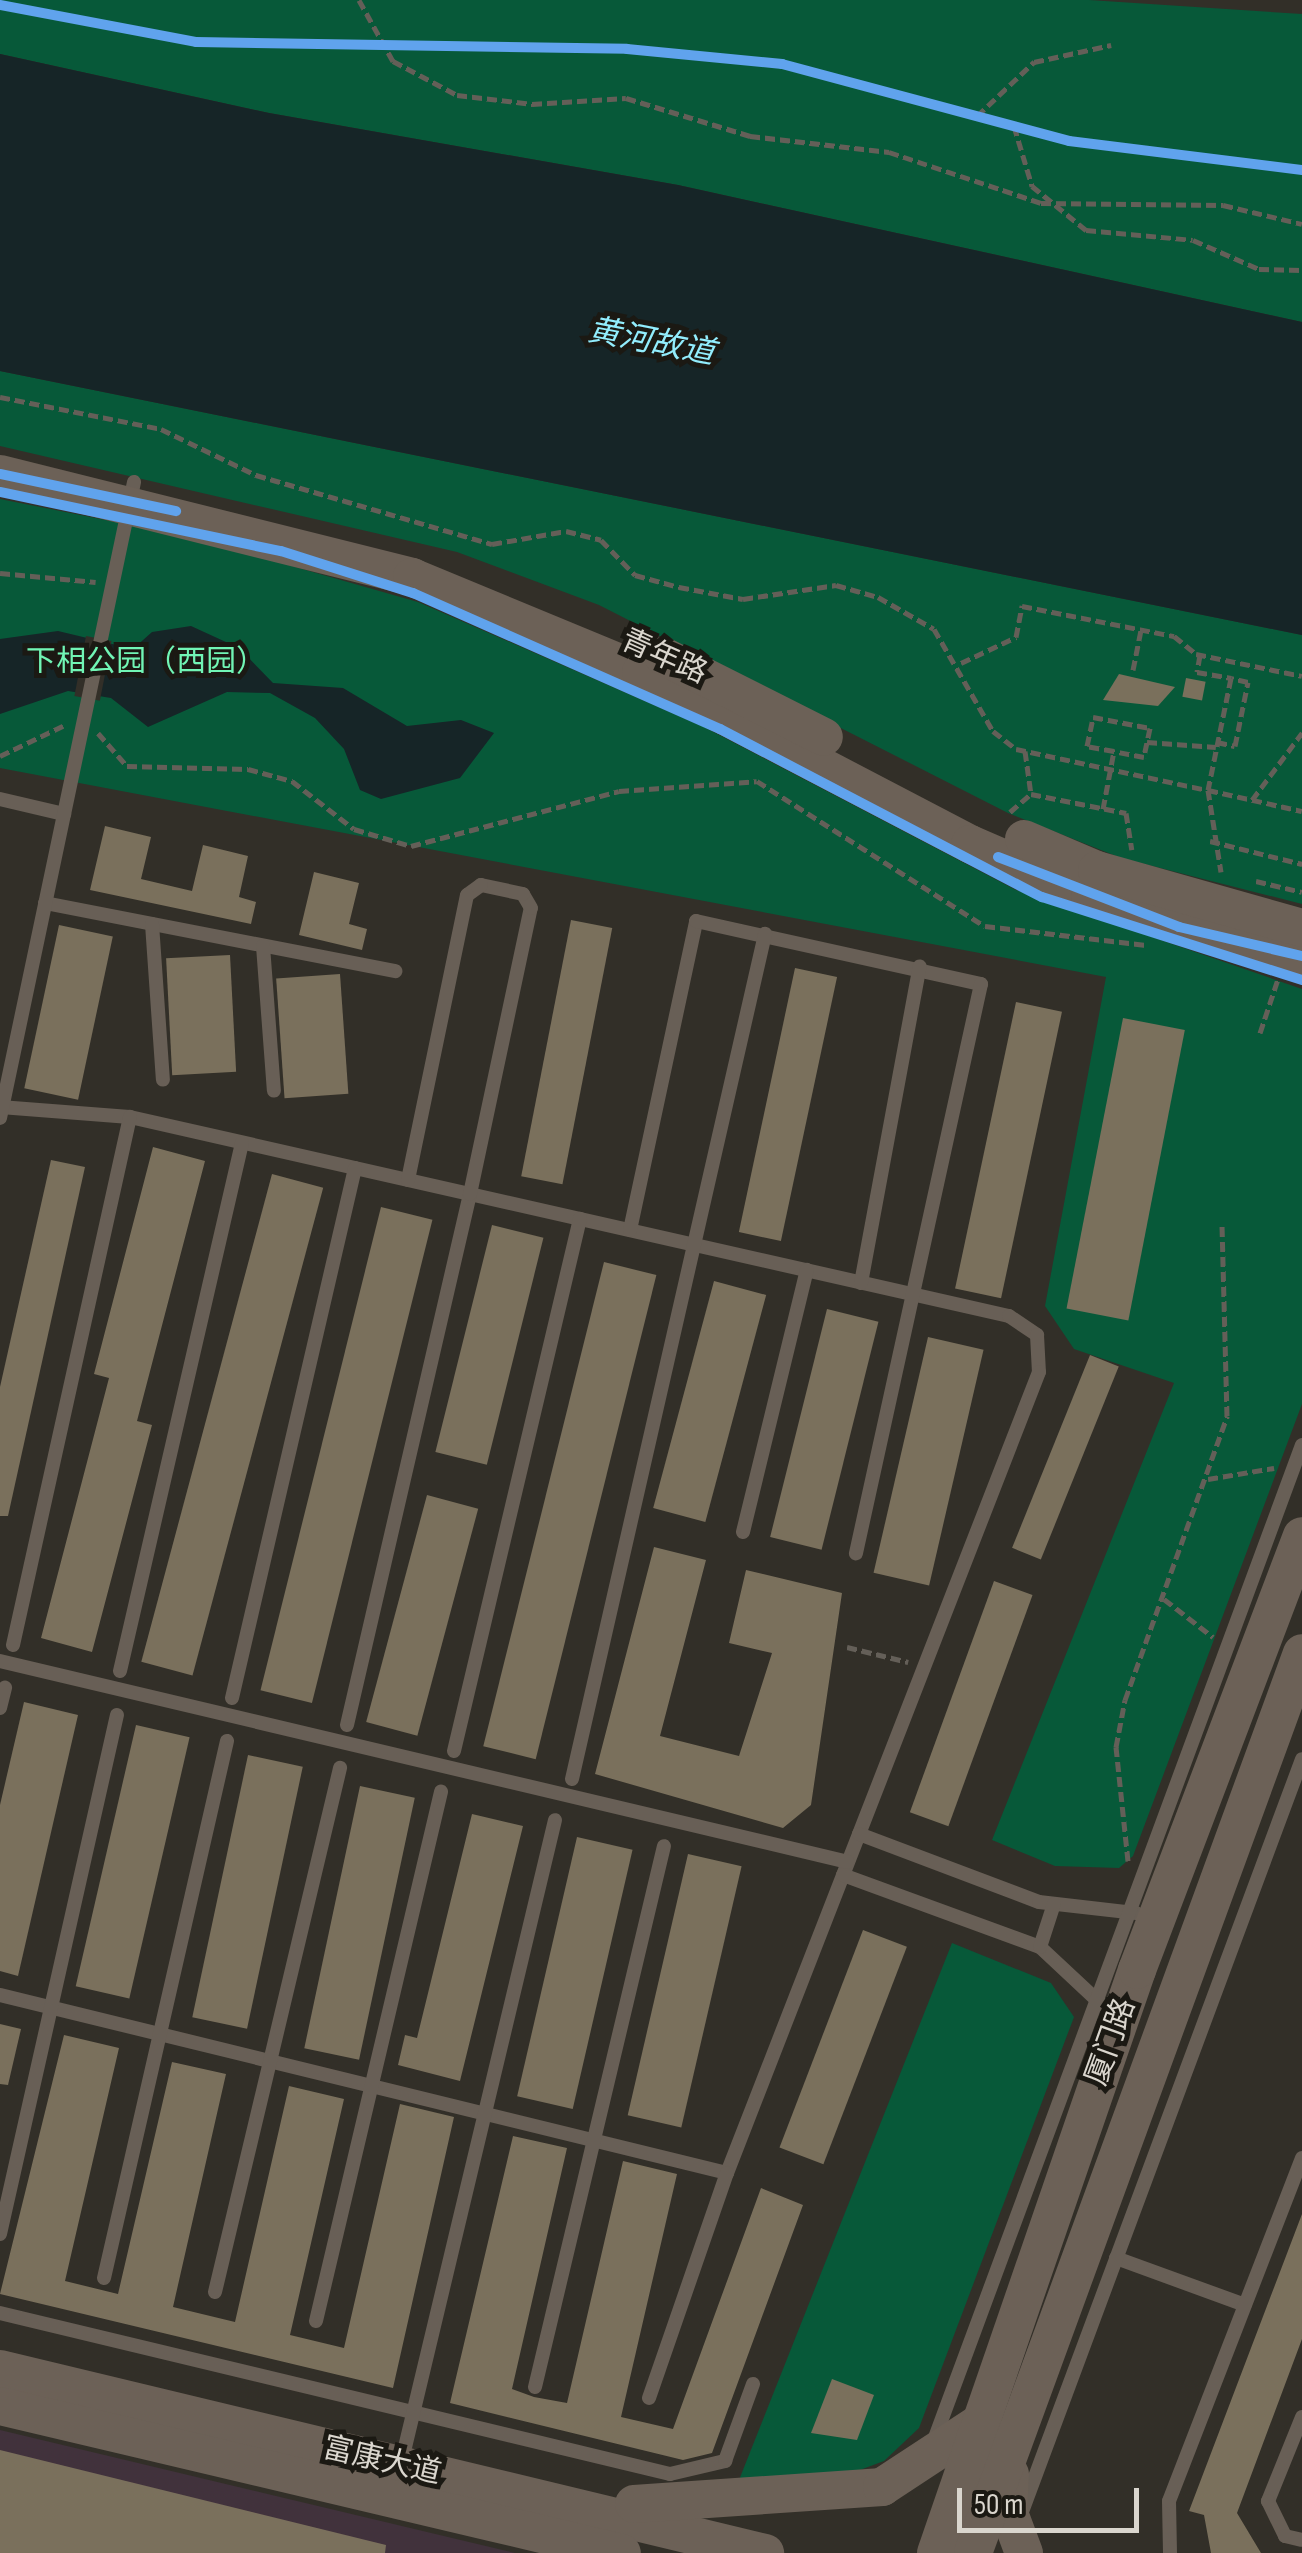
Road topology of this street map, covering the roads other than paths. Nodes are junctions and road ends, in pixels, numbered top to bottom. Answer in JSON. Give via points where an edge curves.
{"nodes":[{"id":1,"x":0,"y":456,"type":"edge"},
{"id":2,"x":0,"y":474,"type":"edge"},
{"id":3,"x":132,"y":491,"type":"junction"},
{"id":4,"x":0,"y":799,"type":"edge"},
{"id":5,"x":64,"y":814,"type":"junction"},
{"id":6,"x":45,"y":903,"type":"junction"},
{"id":7,"x":152,"y":924,"type":"junction"},
{"id":8,"x":1302,"y":924,"type":"edge"},
{"id":9,"x":1243,"y":928,"type":"junction"},
{"id":10,"x":765,"y":934,"type":"junction"},
{"id":11,"x":263,"y":946,"type":"junction"},
{"id":12,"x":920,"y":966,"type":"junction"},
{"id":13,"x":1294,"y":967,"type":"edge"},
{"id":14,"x":395,"y":971,"type":"dead end"},
{"id":15,"x":163,"y":1080,"type":"dead end"},
{"id":16,"x":274,"y":1091,"type":"dead end"},
{"id":17,"x":1,"y":1111,"type":"edge"},
{"id":18,"x":130,"y":1117,"type":"junction"},
{"id":19,"x":242,"y":1143,"type":"junction"},
{"id":20,"x":356,"y":1168,"type":"junction"},
{"id":21,"x":408,"y":1180,"type":"junction"},
{"id":22,"x":470,"y":1194,"type":"junction"},
{"id":23,"x":580,"y":1219,"type":"junction"},
{"id":24,"x":630,"y":1230,"type":"junction"},
{"id":25,"x":696,"y":1246,"type":"junction"},
{"id":26,"x":807,"y":1270,"type":"junction"},
{"id":27,"x":861,"y":1283,"type":"junction"},
{"id":28,"x":913,"y":1294,"type":"junction"},
{"id":29,"x":1302,"y":1445,"type":"edge"},
{"id":30,"x":743,"y":1532,"type":"dead end"},
{"id":31,"x":1302,"y":1536,"type":"edge"},
{"id":32,"x":856,"y":1552,"type":"dead end"},
{"id":33,"x":12,"y":1644,"type":"dead end"},
{"id":34,"x":1302,"y":1653,"type":"edge"},
{"id":35,"x":0,"y":1661,"type":"edge"},
{"id":36,"x":120,"y":1670,"type":"dead end"},
{"id":37,"x":5,"y":1688,"type":"dead end"},
{"id":38,"x":232,"y":1698,"type":"dead end"},
{"id":39,"x":0,"y":1708,"type":"edge"},
{"id":40,"x":1292,"y":1711,"type":"edge"},
{"id":41,"x":117,"y":1714,"type":"dead end"},
{"id":42,"x":347,"y":1725,"type":"dead end"},
{"id":43,"x":227,"y":1741,"type":"dead end"},
{"id":44,"x":454,"y":1750,"type":"dead end"},
{"id":45,"x":1302,"y":1760,"type":"edge"},
{"id":46,"x":340,"y":1768,"type":"dead end"},
{"id":47,"x":572,"y":1779,"type":"dead end"},
{"id":48,"x":441,"y":1792,"type":"dead end"},
{"id":49,"x":554,"y":1820,"type":"dead end"},
{"id":50,"x":859,"y":1834,"type":"junction"},
{"id":51,"x":664,"y":1846,"type":"dead end"},
{"id":52,"x":845,"y":1868,"type":"junction"},
{"id":53,"x":1054,"y":1904,"type":"junction"},
{"id":54,"x":1141,"y":1910,"type":"junction"},
{"id":55,"x":1040,"y":1947,"type":"junction"},
{"id":56,"x":0,"y":1994,"type":"edge"},
{"id":57,"x":50,"y":2007,"type":"junction"},
{"id":58,"x":1134,"y":2017,"type":"junction"},
{"id":59,"x":160,"y":2034,"type":"junction"},
{"id":60,"x":270,"y":2061,"type":"junction"},
{"id":61,"x":372,"y":2086,"type":"junction"},
{"id":62,"x":485,"y":2113,"type":"junction"},
{"id":63,"x":594,"y":2140,"type":"junction"},
{"id":64,"x":1302,"y":2158,"type":"edge"},
{"id":65,"x":727,"y":2172,"type":"junction"},
{"id":66,"x":0,"y":2234,"type":"edge"},
{"id":67,"x":1116,"y":2258,"type":"junction"},
{"id":68,"x":104,"y":2278,"type":"dead end"},
{"id":69,"x":215,"y":2292,"type":"dead end"},
{"id":70,"x":1245,"y":2306,"type":"junction"},
{"id":71,"x":0,"y":2313,"type":"edge"},
{"id":72,"x":316,"y":2321,"type":"dead end"},
{"id":73,"x":0,"y":2370,"type":"edge"},
{"id":74,"x":753,"y":2384,"type":"dead end"},
{"id":75,"x":535,"y":2387,"type":"dead end"},
{"id":76,"x":649,"y":2398,"type":"dead end"},
{"id":77,"x":0,"y":2406,"type":"edge"},
{"id":78,"x":413,"y":2413,"type":"junction"},
{"id":79,"x":1302,"y":2417,"type":"edge"},
{"id":80,"x":980,"y":2422,"type":"junction"},
{"id":81,"x":1012,"y":2445,"type":"junction"},
{"id":82,"x":400,"y":2465,"type":"junction"},
{"id":83,"x":908,"y":2476,"type":"junction"},
{"id":84,"x":548,"y":2518,"type":"junction"},
{"id":85,"x":1302,"y":2540,"type":"edge"},
{"id":86,"x":1020,"y":2543,"type":"edge"},
{"id":87,"x":602,"y":2553,"type":"edge"},
{"id":88,"x":622,"y":2553,"type":"edge"},
{"id":89,"x":765,"y":2553,"type":"edge"},
{"id":90,"x":936,"y":2553,"type":"edge"},
{"id":91,"x":973,"y":2553,"type":"edge"},
{"id":92,"x":1170,"y":2553,"type":"edge"}],
"edges":[{"from":1,"to":3,"type":"street","name":"青年路"},
{"from":2,"to":3,"type":"street","name":"青年路"},
{"from":3,"to":5,"type":"lane"},
{"from":3,"to":9,"type":"street","name":"青年路","via":[[412,578],[641,672],[970,844],[1090,896]]},
{"from":3,"to":9,"type":"street","name":"青年路","via":[[398,550],[640,645],[980,822]]},
{"from":4,"to":5,"type":"lane"},
{"from":5,"to":6,"type":"lane"},
{"from":6,"to":7,"type":"lane"},
{"from":6,"to":17,"type":"lane"},
{"from":7,"to":11,"type":"lane"},
{"from":7,"to":15,"type":"lane"},
{"from":8,"to":9,"type":"street"},
{"from":9,"to":13,"type":"street"},
{"from":10,"to":12,"type":"lane"},
{"from":10,"to":24,"type":"lane","via":[[696,921]]},
{"from":10,"to":25,"type":"lane"},
{"from":11,"to":14,"type":"lane"},
{"from":11,"to":16,"type":"lane"},
{"from":12,"to":27,"type":"lane"},
{"from":12,"to":28,"type":"lane","via":[[974,978],[983,994]]},
{"from":17,"to":18,"type":"lane"},
{"from":18,"to":19,"type":"lane"},
{"from":18,"to":33,"type":"lane"},
{"from":19,"to":20,"type":"lane"},
{"from":19,"to":36,"type":"lane"},
{"from":20,"to":21,"type":"lane"},
{"from":20,"to":38,"type":"lane"},
{"from":21,"to":22,"type":"lane"},
{"from":21,"to":22,"type":"lane","via":[[468,896],[481,885],[524,894],[531,908]]},
{"from":22,"to":23,"type":"lane"},
{"from":22,"to":42,"type":"lane"},
{"from":23,"to":24,"type":"lane"},
{"from":23,"to":44,"type":"lane"},
{"from":24,"to":25,"type":"lane"},
{"from":25,"to":26,"type":"lane"},
{"from":25,"to":47,"type":"lane"},
{"from":26,"to":27,"type":"lane"},
{"from":26,"to":30,"type":"lane"},
{"from":27,"to":28,"type":"lane"},
{"from":28,"to":32,"type":"lane"},
{"from":28,"to":50,"type":"lane","via":[[1009,1316],[1037,1334],[1039,1372]]},
{"from":29,"to":54,"type":"lane"},
{"from":31,"to":54,"type":"street","name":"厦门路"},
{"from":34,"to":40,"type":"street","name":"厦门路"},
{"from":35,"to":52,"type":"lane"},
{"from":37,"to":39,"type":"lane"},
{"from":40,"to":58,"type":"street","name":"厦门路"},
{"from":41,"to":57,"type":"lane"},
{"from":43,"to":59,"type":"lane"},
{"from":45,"to":67,"type":"lane"},
{"from":46,"to":60,"type":"lane"},
{"from":48,"to":61,"type":"lane"},
{"from":49,"to":62,"type":"lane"},
{"from":50,"to":52,"type":"lane"},
{"from":50,"to":53,"type":"lane"},
{"from":51,"to":63,"type":"lane"},
{"from":52,"to":55,"type":"lane"},
{"from":52,"to":65,"type":"lane"},
{"from":53,"to":54,"type":"lane"},
{"from":53,"to":55,"type":"lane"},
{"from":54,"to":58,"type":"street","name":"厦门路"},
{"from":55,"to":58,"type":"lane"},
{"from":56,"to":57,"type":"lane"},
{"from":57,"to":59,"type":"lane"},
{"from":57,"to":66,"type":"lane"},
{"from":58,"to":80,"type":"street","name":"厦门路"},
{"from":58,"to":81,"type":"street","name":"厦门路"},
{"from":58,"to":83,"type":"lane","via":[[936,2439]]},
{"from":59,"to":60,"type":"lane"},
{"from":59,"to":68,"type":"lane"},
{"from":60,"to":61,"type":"lane"},
{"from":60,"to":69,"type":"lane"},
{"from":61,"to":62,"type":"lane"},
{"from":61,"to":72,"type":"lane"},
{"from":62,"to":63,"type":"lane"},
{"from":62,"to":78,"type":"lane"},
{"from":63,"to":65,"type":"lane"},
{"from":63,"to":75,"type":"lane"},
{"from":64,"to":70,"type":"lane"},
{"from":65,"to":76,"type":"lane"},
{"from":67,"to":70,"type":"lane"},
{"from":67,"to":86,"type":"lane"},
{"from":70,"to":92,"type":"lane","via":[[1169,2501]]},
{"from":71,"to":78,"type":"lane"},
{"from":73,"to":82,"type":"street","name":"富康大道"},
{"from":74,"to":78,"type":"lane","via":[[725,2461],[689,2475]]},
{"from":77,"to":84,"type":"street","name":"富康大道"},
{"from":78,"to":82,"type":"lane"},
{"from":79,"to":85,"type":"lane","via":[[1268,2501],[1284,2536]]},
{"from":80,"to":83,"type":"street"},
{"from":80,"to":90,"type":"street","name":"厦门路"},
{"from":81,"to":86,"type":"street","via":[[1008,2510]]},
{"from":81,"to":91,"type":"street","name":"厦门路"},
{"from":82,"to":84,"type":"street","name":"富康大道"},
{"from":83,"to":84,"type":"street","via":[[830,2497]]},
{"from":84,"to":87,"type":"street"},
{"from":84,"to":88,"type":"street","name":"富康大道"},
{"from":84,"to":89,"type":"street","name":"富康大道"}]}
